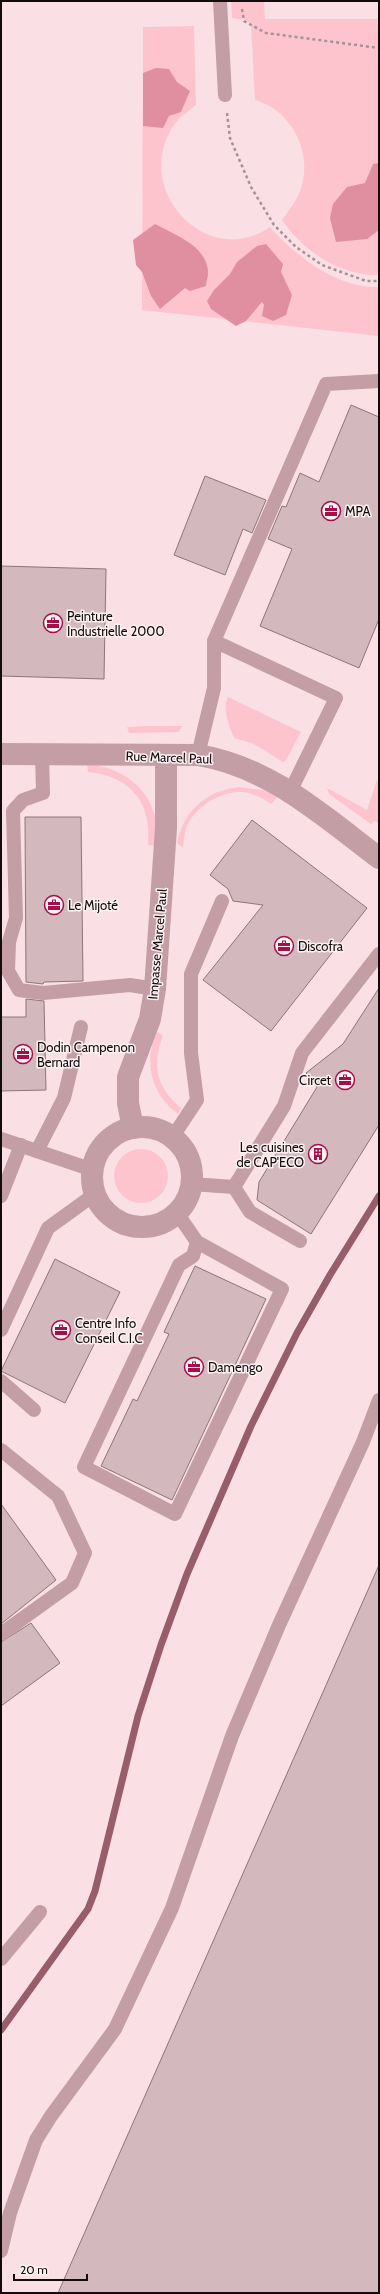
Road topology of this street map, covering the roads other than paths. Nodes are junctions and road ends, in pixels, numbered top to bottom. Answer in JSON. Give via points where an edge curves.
{"nodes":[{"id":1,"x":220,"y":1,"type":"edge"},
{"id":2,"x":225,"y":94,"type":"road end"},
{"id":3,"x":379,"y":381,"type":"edge"},
{"id":4,"x":214,"y":641,"type":"junction"},
{"id":5,"x":1,"y":754,"type":"edge"},
{"id":6,"x":42,"y":754,"type":"junction"},
{"id":7,"x":166,"y":755,"type":"junction"},
{"id":8,"x":198,"y":755,"type":"junction"},
{"id":9,"x":290,"y":792,"type":"junction"},
{"id":10,"x":379,"y":858,"type":"edge"},
{"id":11,"x":222,"y":901,"type":"dead end"},
{"id":12,"x":379,"y":954,"type":"edge"},
{"id":13,"x":155,"y":989,"type":"junction"},
{"id":14,"x":81,"y":1027,"type":"dead end"},
{"id":15,"x":133,"y":1128,"type":"junction"},
{"id":16,"x":172,"y":1138,"type":"junction"},
{"id":17,"x":1,"y":1139,"type":"edge"},
{"id":18,"x":21,"y":1145,"type":"junction"},
{"id":19,"x":37,"y":1151,"type":"junction"},
{"id":20,"x":93,"y":1170,"type":"junction"},
{"id":21,"x":191,"y":1184,"type":"junction"},
{"id":22,"x":234,"y":1187,"type":"junction"},
{"id":23,"x":95,"y":1194,"type":"junction"},
{"id":24,"x":1,"y":1196,"type":"edge"},
{"id":25,"x":177,"y":1213,"type":"junction"},
{"id":26,"x":300,"y":1241,"type":"dead end"},
{"id":27,"x":197,"y":1242,"type":"junction"},
{"id":28,"x":1,"y":1330,"type":"edge"},
{"id":29,"x":1,"y":1381,"type":"edge"},
{"id":30,"x":379,"y":1400,"type":"edge"},
{"id":31,"x":34,"y":1410,"type":"dead end"},
{"id":32,"x":1,"y":1450,"type":"edge"},
{"id":33,"x":1,"y":1634,"type":"edge"},
{"id":34,"x":40,"y":1912,"type":"dead end"},
{"id":35,"x":1,"y":1959,"type":"edge"},
{"id":36,"x":1,"y":2251,"type":"edge"}],
"edges":[{"from":1,"to":2,"type":"lane"},
{"from":3,"to":4,"type":"lane","via":[[326,384]]},
{"from":4,"to":8,"type":"lane","via":[[214,688]]},
{"from":4,"to":9,"type":"lane","via":[[336,698]]},
{"from":5,"to":6,"type":"street","name":"Rue Marcel Paul"},
{"from":6,"to":7,"type":"street","name":"Rue Marcel Paul"},
{"from":6,"to":13,"type":"lane","via":[[43,793],[23,800],[12,811],[16,918],[9,942],[8,971],[19,990],[43,993],[130,985]]},
{"from":7,"to":8,"type":"street","name":"Rue Marcel Paul"},
{"from":7,"to":13,"type":"street","name":"Impasse Marcel Paul","via":[[166,828]]},
{"from":8,"to":9,"type":"street","name":"Rue Marcel Paul","via":[[219,758],[248,768]]},
{"from":9,"to":10,"type":"street","name":"Rue Marcel Paul"},
{"from":11,"to":16,"type":"lane","via":[[191,974],[190,1053],[197,1100]]},
{"from":12,"to":22,"type":"lane","via":[[302,1053],[284,1106]]},
{"from":13,"to":15,"type":"street","name":"Impasse Marcel Paul","via":[[150,1019],[128,1077],[128,1103]]},
{"from":14,"to":19,"type":"lane","via":[[64,1098]]},
{"from":15,"to":16,"type":"street","via":[[151,1128]]},
{"from":15,"to":20,"type":"street","via":[[117,1133],[103,1145]]},
{"from":16,"to":21,"type":"street","via":[[180,1145],[189,1160]]},
{"from":17,"to":18,"type":"lane"},
{"from":18,"to":19,"type":"lane"},
{"from":18,"to":24,"type":"lane"},
{"from":19,"to":20,"type":"lane"},
{"from":20,"to":23,"type":"street"},
{"from":21,"to":22,"type":"lane"},
{"from":21,"to":25,"type":"street","via":[[189,1195]]},
{"from":22,"to":26,"type":"lane","via":[[250,1212]]},
{"from":23,"to":25,"type":"street","via":[[103,1209],[117,1220],[133,1227],[150,1227],[167,1221]]},
{"from":23,"to":28,"type":"lane","via":[[48,1228]]},
{"from":25,"to":27,"type":"lane"},
{"from":27,"to":27,"type":"lane","via":[[193,1256],[179,1265],[84,1467],[175,1514],[282,1289]]},
{"from":29,"to":31,"type":"lane"},
{"from":30,"to":36,"type":"lane","via":[[363,1442],[279,1625],[232,1736],[172,1908],[115,2029],[36,2140],[10,2213]]},
{"from":32,"to":33,"type":"lane","via":[[58,1496],[85,1553],[72,1583]]},
{"from":34,"to":35,"type":"lane"}]}
